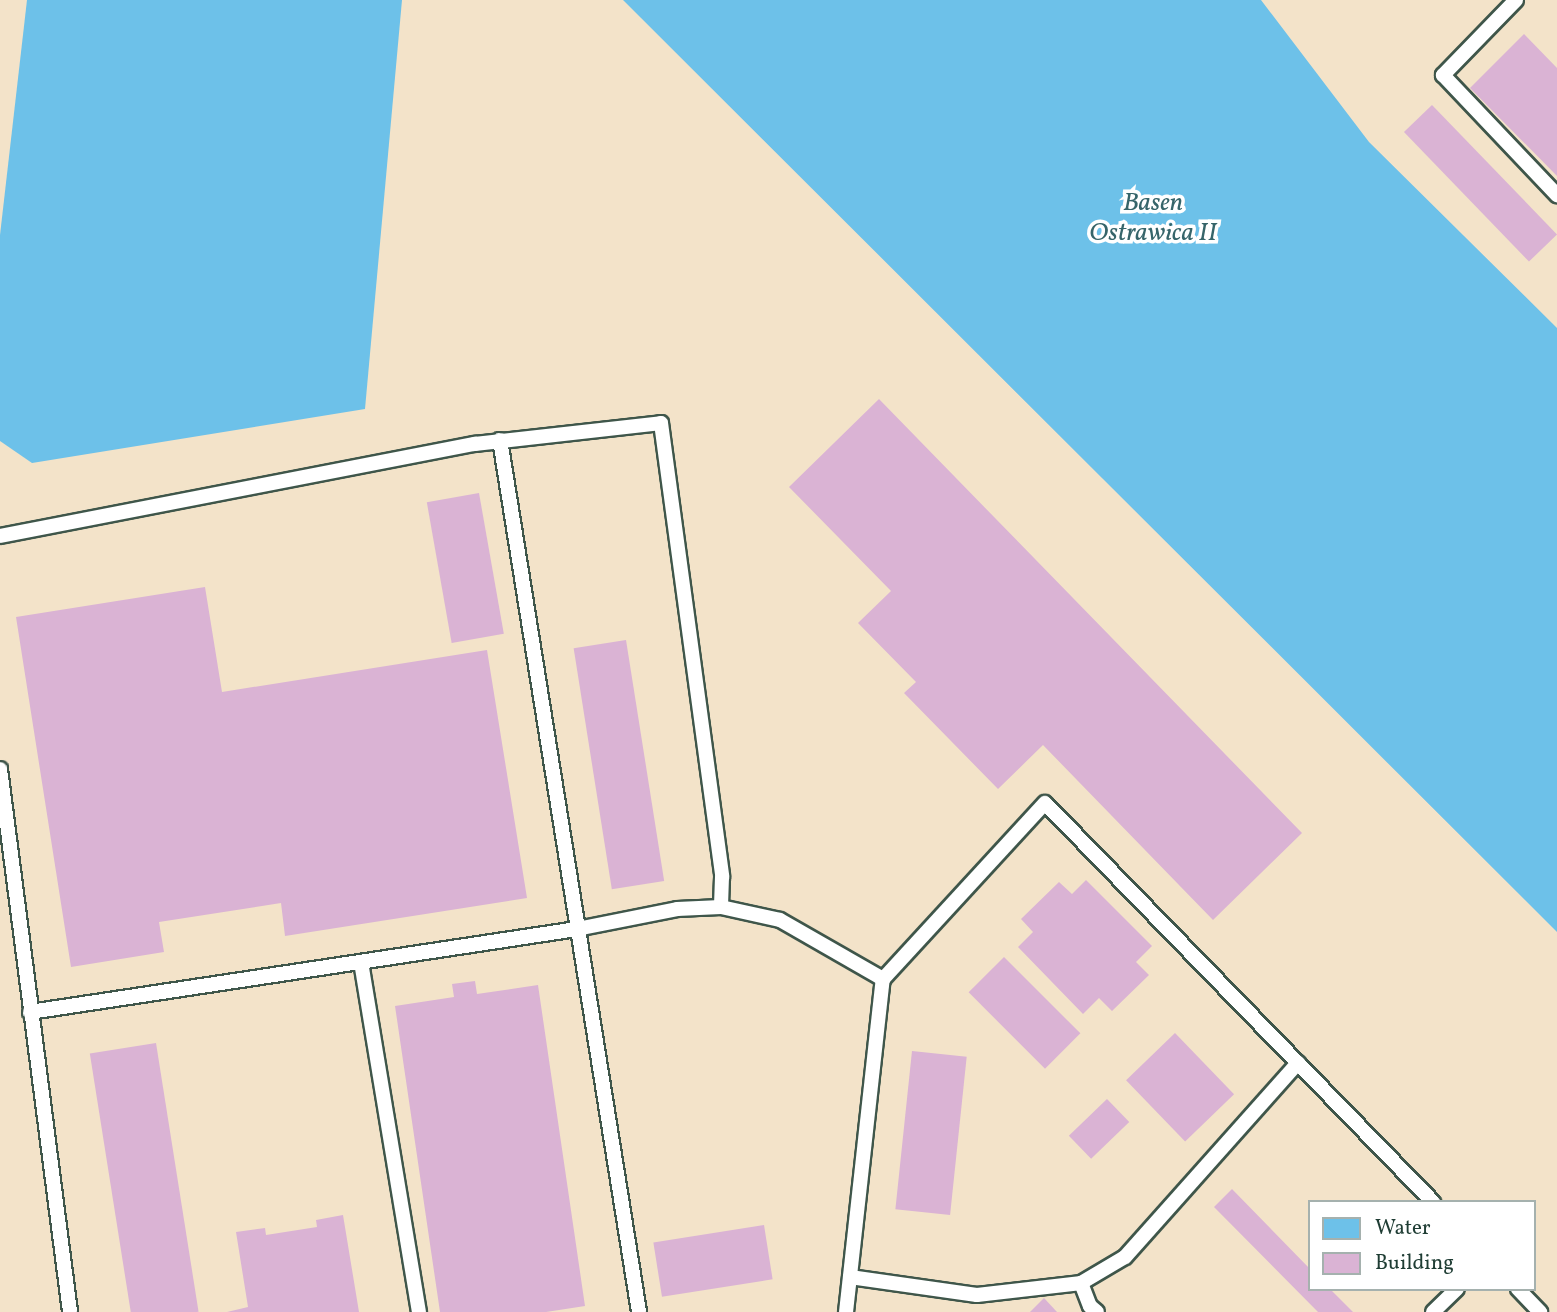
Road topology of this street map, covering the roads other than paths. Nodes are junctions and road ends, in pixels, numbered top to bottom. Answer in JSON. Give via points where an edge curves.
{"nodes":[{"id":1,"x":1516,"y":0,"type":"edge"},
{"id":2,"x":1557,"y":195,"type":"edge"},
{"id":3,"x":500,"y":440,"type":"junction"},
{"id":4,"x":0,"y":536,"type":"edge"},
{"id":5,"x":0,"y":769,"type":"edge"},
{"id":6,"x":721,"y":907,"type":"junction"},
{"id":7,"x":577,"y":929,"type":"junction"},
{"id":8,"x":360,"y":962,"type":"junction"},
{"id":9,"x":883,"y":979,"type":"junction"},
{"id":10,"x":30,"y":1012,"type":"junction"},
{"id":11,"x":1298,"y":1063,"type":"junction"},
{"id":12,"x":1431,"y":1200,"type":"edge"},
{"id":13,"x":850,"y":1277,"type":"junction"},
{"id":14,"x":1081,"y":1283,"type":"junction"},
{"id":15,"x":1455,"y":1291,"type":"edge"},
{"id":16,"x":1520,"y":1291,"type":"edge"},
{"id":17,"x":70,"y":1312,"type":"edge"},
{"id":18,"x":419,"y":1312,"type":"edge"},
{"id":19,"x":639,"y":1312,"type":"edge"},
{"id":20,"x":846,"y":1312,"type":"edge"},
{"id":21,"x":1097,"y":1312,"type":"edge"},
{"id":22,"x":1433,"y":1312,"type":"edge"},
{"id":23,"x":1540,"y":1312,"type":"edge"}],
"edges":[{"from":1,"to":2,"type":"lane","via":[[1443,75]]},
{"from":3,"to":4,"type":"lane"},
{"from":3,"to":6,"type":"lane","via":[[661,423],[722,877]]},
{"from":3,"to":7,"type":"lane"},
{"from":5,"to":10,"type":"lane"},
{"from":6,"to":7,"type":"lane","via":[[677,909]]},
{"from":6,"to":9,"type":"lane","via":[[780,920]]},
{"from":7,"to":8,"type":"lane"},
{"from":7,"to":19,"type":"lane"},
{"from":8,"to":10,"type":"lane"},
{"from":8,"to":18,"type":"lane"},
{"from":9,"to":11,"type":"lane","via":[[1045,803]]},
{"from":9,"to":13,"type":"lane"},
{"from":10,"to":17,"type":"lane"},
{"from":11,"to":12,"type":"lane"},
{"from":11,"to":14,"type":"lane","via":[[1125,1256]]},
{"from":13,"to":14,"type":"lane","via":[[977,1295]]},
{"from":13,"to":20,"type":"lane"},
{"from":14,"to":21,"type":"lane"},
{"from":15,"to":22,"type":"lane"},
{"from":16,"to":23,"type":"lane"}]}
